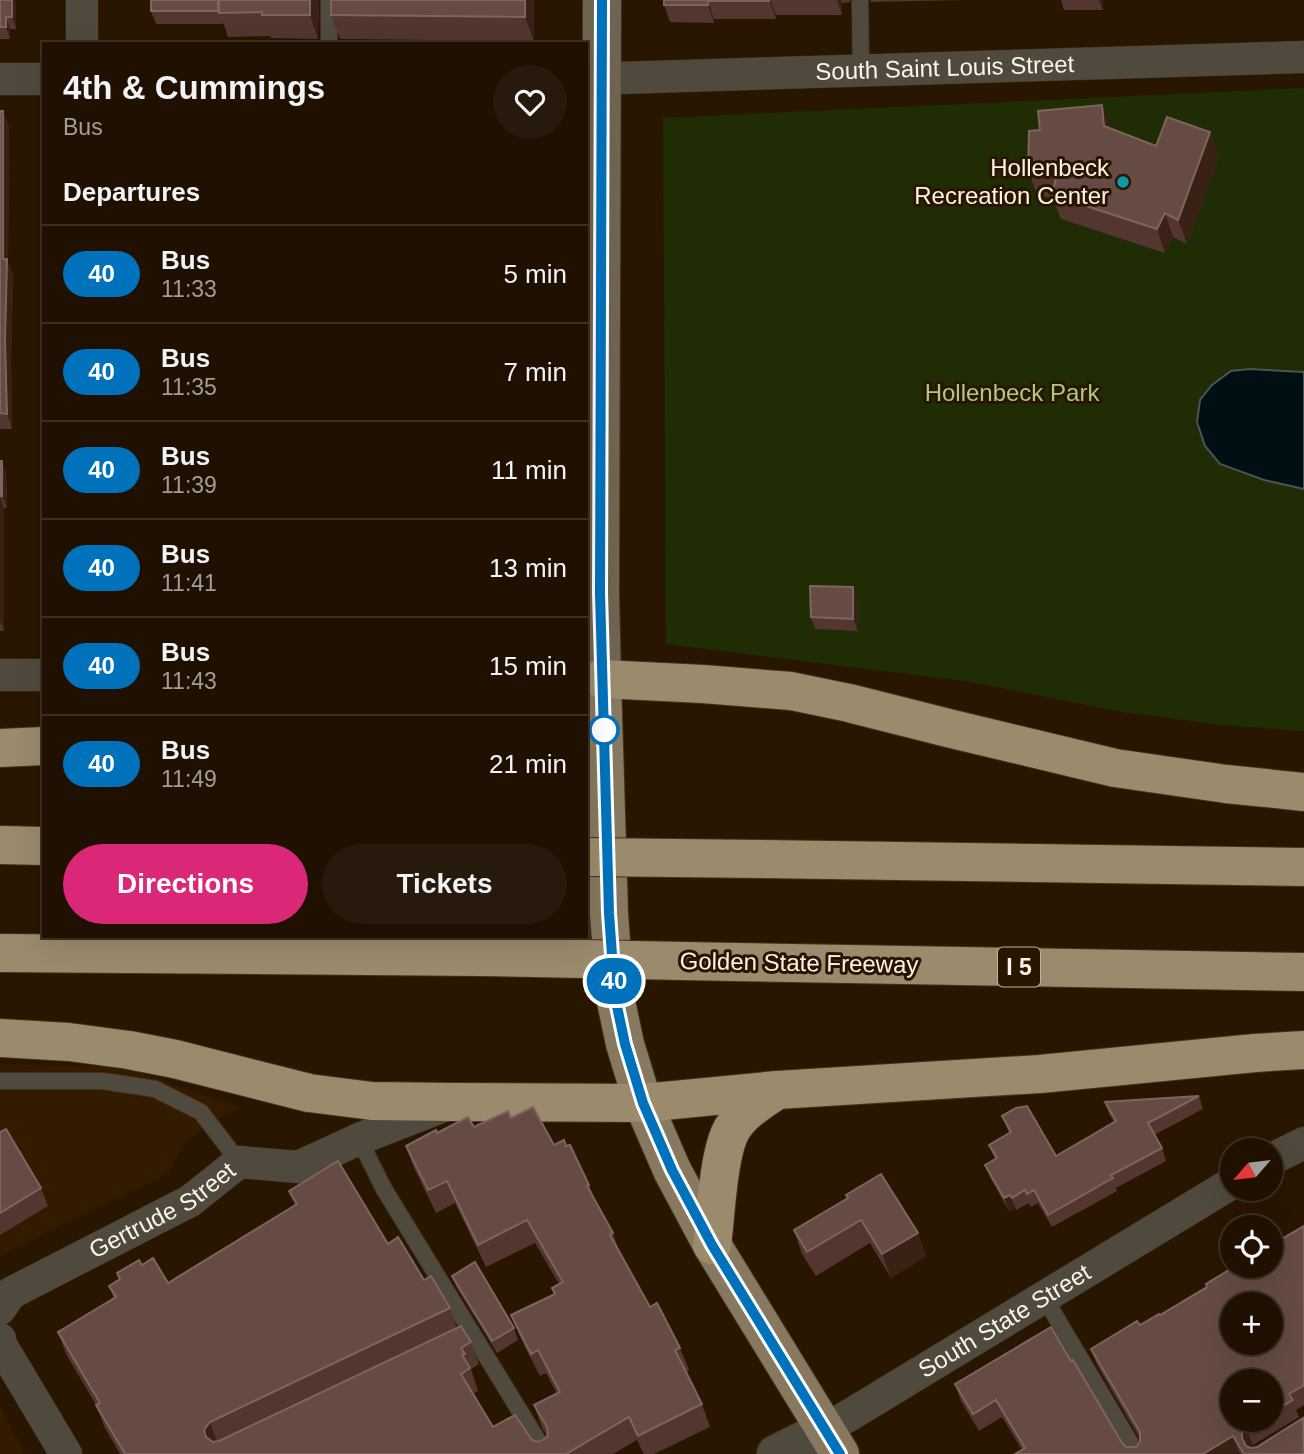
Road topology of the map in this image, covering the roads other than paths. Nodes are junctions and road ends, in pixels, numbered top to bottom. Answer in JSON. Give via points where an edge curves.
{"nodes":[{"id":1,"x":82,"y":0,"type":"edge"},
{"id":2,"x":329,"y":0,"type":"edge"},
{"id":3,"x":602,"y":0,"type":"edge"},
{"id":4,"x":860,"y":0,"type":"edge"},
{"id":5,"x":82,"y":42,"type":"edge"},
{"id":6,"x":329,"y":42,"type":"edge"},
{"id":7,"x":1304,"y":57,"type":"edge"},
{"id":8,"x":860,"y":72,"type":"junction"},
{"id":9,"x":0,"y":79,"type":"edge"},
{"id":10,"x":42,"y":79,"type":"edge"},
{"id":11,"x":594,"y":79,"type":"edge"},
{"id":12,"x":594,"y":436,"type":"edge"},
{"id":13,"x":593,"y":593,"type":"edge"},
{"id":14,"x":0,"y":675,"type":"edge"},
{"id":15,"x":42,"y":675,"type":"edge"},
{"id":16,"x":594,"y":680,"type":"edge"},
{"id":17,"x":42,"y":746,"type":"edge"},
{"id":18,"x":0,"y":748,"type":"edge"},
{"id":19,"x":1304,"y":792,"type":"edge"},
{"id":20,"x":0,"y":845,"type":"edge"},
{"id":21,"x":42,"y":846,"type":"edge"},
{"id":22,"x":588,"y":857,"type":"edge"},
{"id":23,"x":1304,"y":867,"type":"edge"},
{"id":24,"x":0,"y":953,"type":"edge"},
{"id":25,"x":1304,"y":972,"type":"edge"},
{"id":26,"x":0,"y":1038,"type":"edge"},
{"id":27,"x":1304,"y":1050,"type":"edge"},
{"id":28,"x":0,"y":1082,"type":"edge"},
{"id":29,"x":777,"y":1090,"type":"junction"},
{"id":30,"x":453,"y":1102,"type":"junction"},
{"id":31,"x":643,"y":1103,"type":"junction"},
{"id":32,"x":359,"y":1139,"type":"junction"},
{"id":33,"x":1304,"y":1143,"type":"edge"},
{"id":34,"x":1283,"y":1154,"type":"edge"},
{"id":35,"x":239,"y":1162,"type":"junction"},
{"id":36,"x":1220,"y":1190,"type":"edge"},
{"id":37,"x":712,"y":1245,"type":"junction"},
{"id":38,"x":1044,"y":1297,"type":"junction"},
{"id":39,"x":0,"y":1309,"type":"edge"},
{"id":40,"x":0,"y":1339,"type":"edge"},
{"id":41,"x":833,"y":1442,"type":"edge"},
{"id":42,"x":66,"y":1454,"type":"edge"},
{"id":43,"x":546,"y":1454,"type":"edge"},
{"id":44,"x":776,"y":1454,"type":"edge"},
{"id":45,"x":1137,"y":1454,"type":"edge"}],
"edges":[{"from":1,"to":5,"type":"street"},
{"from":2,"to":6,"type":"lane"},
{"from":3,"to":11,"type":"main road"},
{"from":4,"to":8,"type":"lane"},
{"from":7,"to":8,"type":"street","name":"South Saint Louis Street"},
{"from":8,"to":11,"type":"street","name":"South Saint Louis Street"},
{"from":9,"to":10,"type":"street"},
{"from":11,"to":12,"type":"main road"},
{"from":12,"to":13,"type":"main road"},
{"from":13,"to":16,"type":"main road"},
{"from":14,"to":15,"type":"street"},
{"from":16,"to":19,"type":"highway","via":[[791,691],[1115,768]]},
{"from":16,"to":31,"type":"main road","via":[[615,997]]},
{"from":17,"to":18,"type":"highway"},
{"from":20,"to":21,"type":"highway"},
{"from":22,"to":23,"type":"highway","bridge":true},
{"from":24,"to":25,"type":"highway","name":"Golden State Freeway","number":"I 5","bridge":true},
{"from":26,"to":30,"type":"highway","via":[[129,1050],[309,1093],[372,1101]]},
{"from":27,"to":29,"type":"highway","via":[[1040,1074]]},
{"from":28,"to":35,"type":"lane","via":[[103,1081],[155,1089],[201,1112]]},
{"from":29,"to":31,"type":"highway"},
{"from":29,"to":37,"type":"highway","via":[[749,1109],[726,1143]]},
{"from":30,"to":31,"type":"highway"},
{"from":30,"to":32,"type":"street","name":"Gertrude Street"},
{"from":31,"to":37,"type":"main road"},
{"from":32,"to":35,"type":"street","name":"Gertrude Street","via":[[298,1167]]},
{"from":32,"to":43,"type":"lane","via":[[467,1338]]},
{"from":33,"to":34,"type":"street"},
{"from":35,"to":39,"type":"street","name":"Gertrude Street","via":[[190,1201],[11,1293]]},
{"from":36,"to":38,"type":"street","name":"South State Street"},
{"from":37,"to":41,"type":"main road"},
{"from":38,"to":41,"type":"street","name":"South State Street"},
{"from":38,"to":45,"type":"lane"},
{"from":40,"to":42,"type":"street"},
{"from":41,"to":44,"type":"street","name":"South State Street"}]}
